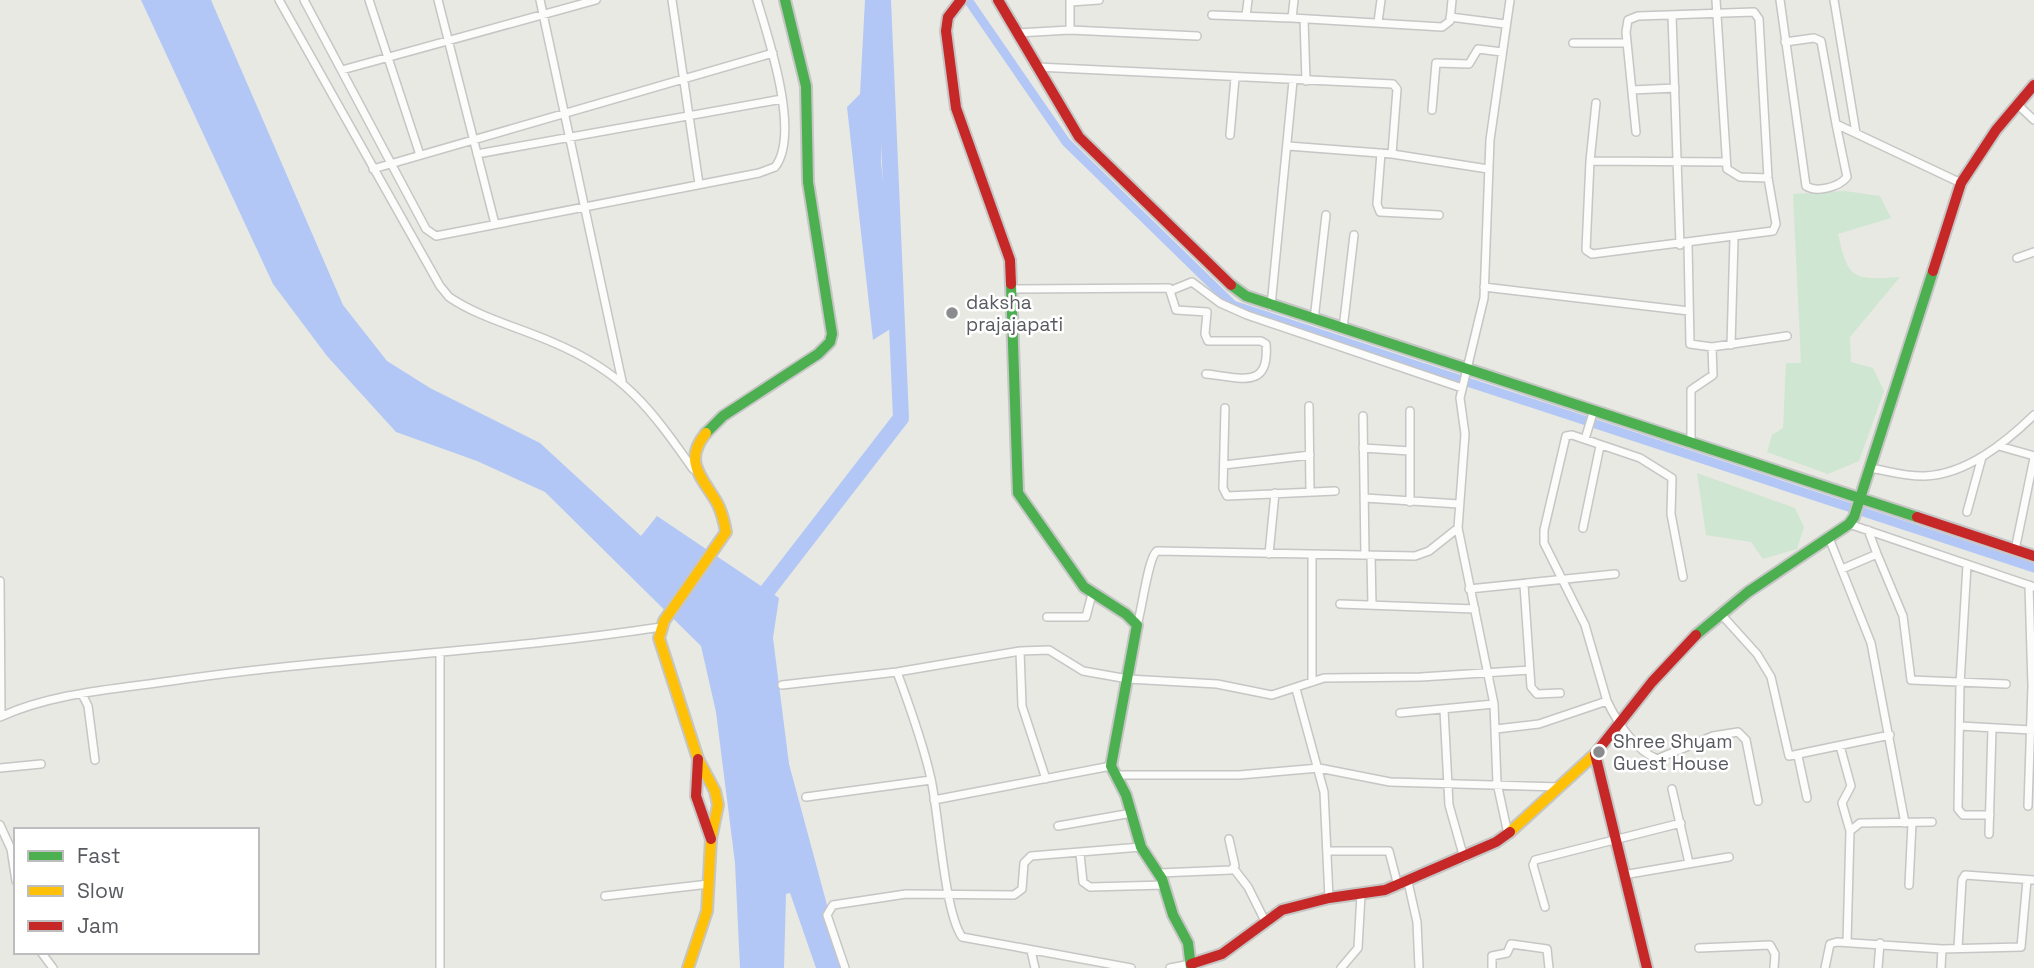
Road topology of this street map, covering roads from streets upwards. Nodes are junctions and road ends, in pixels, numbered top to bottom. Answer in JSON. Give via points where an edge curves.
{"nodes":[{"id":1,"x":279,"y":0,"type":"edge"},
{"id":2,"x":304,"y":0,"type":"edge"},
{"id":3,"x":369,"y":0,"type":"edge"},
{"id":4,"x":438,"y":0,"type":"edge"},
{"id":5,"x":540,"y":0,"type":"edge"},
{"id":6,"x":596,"y":0,"type":"edge"},
{"id":7,"x":672,"y":0,"type":"edge"},
{"id":8,"x":757,"y":0,"type":"edge"},
{"id":9,"x":785,"y":0,"type":"edge"},
{"id":10,"x":961,"y":0,"type":"edge"},
{"id":11,"x":998,"y":0,"type":"edge"},
{"id":12,"x":1099,"y":0,"type":"edge"},
{"id":13,"x":1248,"y":0,"type":"edge"},
{"id":14,"x":1294,"y":0,"type":"edge"},
{"id":15,"x":1381,"y":0,"type":"edge"},
{"id":16,"x":1452,"y":0,"type":"edge"},
{"id":17,"x":1510,"y":0,"type":"edge"},
{"id":18,"x":1716,"y":0,"type":"edge"},
{"id":19,"x":1780,"y":0,"type":"edge"},
{"id":20,"x":1835,"y":0,"type":"edge"},
{"id":21,"x":1070,"y":1,"type":"edge"},
{"id":22,"x":544,"y":15,"type":"junction"},
{"id":23,"x":1212,"y":15,"type":"dead end"},
{"id":24,"x":1672,"y":15,"type":"junction"},
{"id":25,"x":1717,"y":15,"type":"junction"},
{"id":26,"x":1246,"y":16,"type":"junction"},
{"id":27,"x":1450,"y":17,"type":"junction"},
{"id":28,"x":1292,"y":18,"type":"junction"},
{"id":29,"x":1304,"y":19,"type":"junction"},
{"id":30,"x":1378,"y":22,"type":"junction"},
{"id":31,"x":1505,"y":24,"type":"junction"},
{"id":32,"x":1070,"y":30,"type":"junction"},
{"id":33,"x":1017,"y":33,"type":"junction"},
{"id":34,"x":1197,"y":36,"type":"dead end"},
{"id":35,"x":450,"y":41,"type":"junction"},
{"id":36,"x":1785,"y":42,"type":"junction"},
{"id":37,"x":1573,"y":43,"type":"dead end"},
{"id":38,"x":1627,"y":43,"type":"junction"},
{"id":39,"x":1502,"y":52,"type":"junction"},
{"id":40,"x":773,"y":53,"type":"junction"},
{"id":41,"x":388,"y":59,"type":"junction"},
{"id":42,"x":1037,"y":67,"type":"junction"},
{"id":43,"x":342,"y":70,"type":"junction"},
{"id":44,"x":684,"y":78,"type":"junction"},
{"id":45,"x":1235,"y":78,"type":"junction"},
{"id":46,"x":1293,"y":81,"type":"junction"},
{"id":47,"x":1306,"y":81,"type":"junction"},
{"id":48,"x":2034,"y":85,"type":"edge"},
{"id":49,"x":1675,"y":88,"type":"junction"},
{"id":50,"x":1632,"y":90,"type":"junction"},
{"id":51,"x":782,"y":99,"type":"junction"},
{"id":52,"x":1596,"y":103,"type":"dead end"},
{"id":53,"x":2017,"y":104,"type":"junction"},
{"id":54,"x":1432,"y":110,"type":"dead end"},
{"id":55,"x":563,"y":112,"type":"junction"},
{"id":56,"x":689,"y":116,"type":"junction"},
{"id":57,"x":2034,"y":120,"type":"edge"},
{"id":58,"x":1836,"y":124,"type":"junction"},
{"id":59,"x":1636,"y":132,"type":"dead end"},
{"id":60,"x":1856,"y":133,"type":"junction"},
{"id":61,"x":1230,"y":135,"type":"dead end"},
{"id":62,"x":568,"y":137,"type":"junction"},
{"id":63,"x":473,"y":139,"type":"junction"},
{"id":64,"x":1288,"y":146,"type":"junction"},
{"id":65,"x":1381,"y":153,"type":"junction"},
{"id":66,"x":1392,"y":154,"type":"junction"},
{"id":67,"x":420,"y":155,"type":"junction"},
{"id":68,"x":477,"y":155,"type":"junction"},
{"id":69,"x":1590,"y":161,"type":"junction"},
{"id":70,"x":1725,"y":162,"type":"junction"},
{"id":71,"x":1677,"y":163,"type":"junction"},
{"id":72,"x":391,"y":164,"type":"junction"},
{"id":73,"x":373,"y":169,"type":"junction"},
{"id":74,"x":1488,"y":169,"type":"junction"},
{"id":75,"x":1769,"y":178,"type":"junction"},
{"id":76,"x":1961,"y":183,"type":"junction"},
{"id":77,"x":699,"y":184,"type":"junction"},
{"id":78,"x":583,"y":205,"type":"junction"},
{"id":79,"x":1326,"y":215,"type":"dead end"},
{"id":80,"x":1439,"y":215,"type":"dead end"},
{"id":81,"x":495,"y":224,"type":"junction"},
{"id":82,"x":1354,"y":235,"type":"dead end"},
{"id":83,"x":1734,"y":239,"type":"junction"},
{"id":84,"x":1684,"y":244,"type":"junction"},
{"id":85,"x":2034,"y":252,"type":"edge"},
{"id":86,"x":2017,"y":258,"type":"dead end"},
{"id":87,"x":1484,"y":287,"type":"junction"},
{"id":88,"x":1012,"y":289,"type":"junction"},
{"id":89,"x":1172,"y":290,"type":"junction"},
{"id":90,"x":1271,"y":306,"type":"junction"},
{"id":91,"x":1689,"y":311,"type":"junction"},
{"id":92,"x":1314,"y":320,"type":"junction"},
{"id":93,"x":1343,"y":329,"type":"junction"},
{"id":94,"x":1787,"y":336,"type":"dead end"},
{"id":95,"x":1731,"y":345,"type":"junction"},
{"id":96,"x":1712,"y":347,"type":"junction"},
{"id":97,"x":1468,"y":371,"type":"junction"},
{"id":98,"x":1206,"y":374,"type":"dead end"},
{"id":99,"x":622,"y":381,"type":"junction"},
{"id":100,"x":1462,"y":388,"type":"junction"},
{"id":101,"x":1309,"y":406,"type":"dead end"},
{"id":102,"x":1225,"y":408,"type":"dead end"},
{"id":103,"x":1410,"y":411,"type":"dead end"},
{"id":104,"x":2034,"y":415,"type":"edge"},
{"id":105,"x":1363,"y":416,"type":"dead end"},
{"id":106,"x":1592,"y":416,"type":"junction"},
{"id":107,"x":1586,"y":435,"type":"junction"},
{"id":108,"x":1691,"y":444,"type":"junction"},
{"id":109,"x":1600,"y":446,"type":"junction"},
{"id":110,"x":1999,"y":446,"type":"junction"},
{"id":111,"x":1363,"y":448,"type":"junction"},
{"id":112,"x":1410,"y":452,"type":"junction"},
{"id":113,"x":1310,"y":455,"type":"junction"},
{"id":114,"x":1982,"y":457,"type":"junction"},
{"id":115,"x":2034,"y":457,"type":"edge"},
{"id":116,"x":1224,"y":465,"type":"junction"},
{"id":117,"x":1870,"y":468,"type":"junction"},
{"id":118,"x":694,"y":469,"type":"junction"},
{"id":119,"x":1335,"y":491,"type":"dead end"},
{"id":120,"x":1310,"y":492,"type":"junction"},
{"id":121,"x":1275,"y":493,"type":"junction"},
{"id":122,"x":1365,"y":498,"type":"junction"},
{"id":123,"x":1410,"y":502,"type":"junction"},
{"id":124,"x":1860,"y":502,"type":"junction"},
{"id":125,"x":1459,"y":504,"type":"junction"},
{"id":126,"x":1967,"y":512,"type":"dead end"},
{"id":127,"x":1851,"y":520,"type":"junction"},
{"id":128,"x":1458,"y":528,"type":"junction"},
{"id":129,"x":1583,"y":528,"type":"dead end"},
{"id":130,"x":1868,"y":530,"type":"junction"},
{"id":131,"x":1829,"y":538,"type":"junction"},
{"id":132,"x":2015,"y":550,"type":"junction"},
{"id":133,"x":1269,"y":554,"type":"junction"},
{"id":134,"x":1877,"y":554,"type":"junction"},
{"id":135,"x":1312,"y":555,"type":"junction"},
{"id":136,"x":1368,"y":555,"type":"junction"},
{"id":137,"x":2034,"y":556,"type":"edge"},
{"id":138,"x":1967,"y":565,"type":"junction"},
{"id":139,"x":1842,"y":569,"type":"junction"},
{"id":140,"x":1615,"y":573,"type":"dead end"},
{"id":141,"x":1683,"y":577,"type":"dead end"},
{"id":142,"x":0,"y":581,"type":"edge"},
{"id":143,"x":1566,"y":581,"type":"junction"},
{"id":144,"x":1524,"y":584,"type":"junction"},
{"id":145,"x":2031,"y":586,"type":"edge"},
{"id":146,"x":1469,"y":589,"type":"junction"},
{"id":147,"x":1092,"y":594,"type":"junction"},
{"id":148,"x":1340,"y":604,"type":"dead end"},
{"id":149,"x":1372,"y":605,"type":"junction"},
{"id":150,"x":1475,"y":609,"type":"junction"},
{"id":151,"x":1720,"y":613,"type":"junction"},
{"id":152,"x":1047,"y":617,"type":"dead end"},
{"id":153,"x":662,"y":624,"type":"junction"},
{"id":154,"x":1136,"y":625,"type":"junction"},
{"id":155,"x":1020,"y":651,"type":"junction"},
{"id":156,"x":440,"y":653,"type":"junction"},
{"id":157,"x":1529,"y":670,"type":"junction"},
{"id":158,"x":897,"y":671,"type":"junction"},
{"id":159,"x":1490,"y":672,"type":"junction"},
{"id":160,"x":1128,"y":679,"type":"junction"},
{"id":161,"x":1312,"y":682,"type":"junction"},
{"id":162,"x":1959,"y":684,"type":"junction"},
{"id":163,"x":2006,"y":684,"type":"dead end"},
{"id":164,"x":782,"y":685,"type":"dead end"},
{"id":165,"x":1296,"y":689,"type":"junction"},
{"id":166,"x":1560,"y":693,"type":"dead end"},
{"id":167,"x":82,"y":694,"type":"junction"},
{"id":168,"x":1607,"y":701,"type":"junction"},
{"id":169,"x":1494,"y":704,"type":"junction"},
{"id":170,"x":1444,"y":710,"type":"junction"},
{"id":171,"x":1400,"y":713,"type":"dead end"},
{"id":172,"x":1,"y":717,"type":"edge"},
{"id":173,"x":1620,"y":723,"type":"junction"},
{"id":174,"x":1960,"y":726,"type":"junction"},
{"id":175,"x":1992,"y":728,"type":"junction"},
{"id":176,"x":1496,"y":729,"type":"junction"},
{"id":177,"x":2031,"y":730,"type":"junction"},
{"id":178,"x":1890,"y":735,"type":"junction"},
{"id":179,"x":1840,"y":746,"type":"junction"},
{"id":180,"x":1595,"y":754,"type":"junction"},
{"id":181,"x":1798,"y":756,"type":"junction"},
{"id":182,"x":698,"y":759,"type":"junction"},
{"id":183,"x":96,"y":760,"type":"dead end"},
{"id":184,"x":41,"y":764,"type":"dead end"},
{"id":185,"x":0,"y":768,"type":"edge"},
{"id":186,"x":1319,"y":768,"type":"junction"},
{"id":187,"x":1113,"y":771,"type":"junction"},
{"id":188,"x":1046,"y":779,"type":"junction"},
{"id":189,"x":931,"y":780,"type":"junction"},
{"id":190,"x":1447,"y":783,"type":"junction"},
{"id":191,"x":1497,"y":783,"type":"junction"},
{"id":192,"x":1561,"y":787,"type":"junction"},
{"id":193,"x":1672,"y":789,"type":"dead end"},
{"id":194,"x":806,"y":797,"type":"dead end"},
{"id":195,"x":1807,"y":798,"type":"dead end"},
{"id":196,"x":934,"y":800,"type":"junction"},
{"id":197,"x":1758,"y":801,"type":"dead end"},
{"id":198,"x":2028,"y":806,"type":"dead end"},
{"id":199,"x":1132,"y":813,"type":"junction"},
{"id":200,"x":1990,"y":815,"type":"junction"},
{"id":201,"x":1932,"y":822,"type":"dead end"},
{"id":202,"x":1681,"y":823,"type":"junction"},
{"id":203,"x":1908,"y":823,"type":"junction"},
{"id":204,"x":0,"y":825,"type":"edge"},
{"id":205,"x":1058,"y":826,"type":"dead end"},
{"id":206,"x":1850,"y":831,"type":"junction"},
{"id":207,"x":1508,"y":834,"type":"junction"},
{"id":208,"x":1989,"y":834,"type":"dead end"},
{"id":209,"x":1614,"y":838,"type":"junction"},
{"id":210,"x":711,"y":839,"type":"junction"},
{"id":211,"x":1229,"y":839,"type":"dead end"},
{"id":212,"x":1141,"y":846,"type":"junction"},
{"id":213,"x":1327,"y":850,"type":"junction"},
{"id":214,"x":1080,"y":854,"type":"junction"},
{"id":215,"x":1729,"y":857,"type":"dead end"},
{"id":216,"x":1464,"y":858,"type":"junction"},
{"id":217,"x":1689,"y":863,"type":"junction"},
{"id":218,"x":14,"y":868,"type":"edge"},
{"id":219,"x":1234,"y":869,"type":"junction"},
{"id":220,"x":1159,"y":873,"type":"junction"},
{"id":221,"x":1623,"y":875,"type":"junction"},
{"id":222,"x":2030,"y":880,"type":"edge"},
{"id":223,"x":709,"y":884,"type":"junction"},
{"id":224,"x":1403,"y":884,"type":"junction"},
{"id":225,"x":1909,"y":885,"type":"dead end"},
{"id":226,"x":1165,"y":886,"type":"junction"},
{"id":227,"x":948,"y":892,"type":"junction"},
{"id":228,"x":1361,"y":894,"type":"junction"},
{"id":229,"x":605,"y":896,"type":"dead end"},
{"id":230,"x":1329,"y":898,"type":"junction"},
{"id":231,"x":1545,"y":907,"type":"dead end"},
{"id":232,"x":1265,"y":921,"type":"junction"},
{"id":233,"x":1847,"y":942,"type":"junction"},
{"id":234,"x":1880,"y":943,"type":"junction"},
{"id":235,"x":1699,"y":948,"type":"dead end"},
{"id":236,"x":1958,"y":948,"type":"junction"},
{"id":237,"x":1942,"y":949,"type":"junction"},
{"id":238,"x":1031,"y":951,"type":"junction"},
{"id":239,"x":1191,"y":966,"type":"edge"},
{"id":240,"x":440,"y":968,"type":"edge"},
{"id":241,"x":688,"y":968,"type":"edge"},
{"id":242,"x":845,"y":968,"type":"edge"},
{"id":243,"x":1035,"y":968,"type":"edge"},
{"id":244,"x":1131,"y":968,"type":"edge"},
{"id":245,"x":1170,"y":968,"type":"edge"},
{"id":246,"x":1341,"y":968,"type":"edge"},
{"id":247,"x":1419,"y":968,"type":"edge"},
{"id":248,"x":1492,"y":968,"type":"edge"},
{"id":249,"x":1549,"y":968,"type":"edge"},
{"id":250,"x":1647,"y":968,"type":"edge"},
{"id":251,"x":1774,"y":968,"type":"edge"},
{"id":252,"x":1825,"y":968,"type":"edge"},
{"id":253,"x":1878,"y":968,"type":"edge"},
{"id":254,"x":1941,"y":968,"type":"edge"}],
"edges":[{"from":1,"to":73,"type":"street"},
{"from":2,"to":43,"type":"street"},
{"from":3,"to":41,"type":"street"},
{"from":4,"to":35,"type":"street"},
{"from":5,"to":22,"type":"street"},
{"from":6,"to":22,"type":"street"},
{"from":7,"to":44,"type":"street"},
{"from":8,"to":40,"type":"street"},
{"from":9,"to":118,"type":"street","via":[[805,78],[808,182],[832,334],[818,354],[709,428],[693,455]]},
{"from":10,"to":88,"type":"street","via":[[948,17],[946,30],[956,108],[1007,246]]},
{"from":11,"to":33,"type":"street"},
{"from":12,"to":21,"type":"street"},
{"from":13,"to":26,"type":"street"},
{"from":14,"to":28,"type":"street"},
{"from":15,"to":30,"type":"street"},
{"from":16,"to":27,"type":"street"},
{"from":17,"to":31,"type":"street"},
{"from":18,"to":25,"type":"street"},
{"from":19,"to":36,"type":"street"},
{"from":20,"to":60,"type":"street"},
{"from":21,"to":32,"type":"street"},
{"from":22,"to":35,"type":"street"},
{"from":22,"to":55,"type":"street"},
{"from":23,"to":26,"type":"street"},
{"from":24,"to":25,"type":"street"},
{"from":24,"to":38,"type":"street","via":[[1633,17],[1626,26]]},
{"from":24,"to":49,"type":"street"},
{"from":25,"to":70,"type":"street"},
{"from":25,"to":75,"type":"street","via":[[1750,11],[1757,15]]},
{"from":26,"to":28,"type":"street"},
{"from":27,"to":30,"type":"street","via":[[1442,27]]},
{"from":27,"to":31,"type":"street"},
{"from":28,"to":29,"type":"street"},
{"from":29,"to":30,"type":"street"},
{"from":29,"to":47,"type":"street"},
{"from":31,"to":39,"type":"street"},
{"from":32,"to":33,"type":"street"},
{"from":32,"to":34,"type":"street"},
{"from":33,"to":42,"type":"street"},
{"from":35,"to":41,"type":"street"},
{"from":35,"to":63,"type":"street"},
{"from":36,"to":58,"type":"street","via":[[1821,41]]},
{"from":36,"to":58,"type":"street","via":[[1810,189],[1840,184],[1847,177]]},
{"from":37,"to":38,"type":"street"},
{"from":38,"to":50,"type":"street"},
{"from":39,"to":54,"type":"street","via":[[1478,49],[1469,64],[1436,63]]},
{"from":39,"to":74,"type":"street"},
{"from":40,"to":44,"type":"street"},
{"from":40,"to":51,"type":"street"},
{"from":41,"to":43,"type":"street"},
{"from":41,"to":67,"type":"street"},
{"from":42,"to":45,"type":"street"},
{"from":42,"to":90,"type":"street","via":[[1088,149],[1234,288]]},
{"from":43,"to":72,"type":"street"},
{"from":44,"to":55,"type":"street"},
{"from":44,"to":56,"type":"street"},
{"from":45,"to":46,"type":"street"},
{"from":45,"to":61,"type":"street"},
{"from":46,"to":47,"type":"street"},
{"from":46,"to":64,"type":"street"},
{"from":47,"to":66,"type":"street","via":[[1396,86]]},
{"from":48,"to":53,"type":"street"},
{"from":49,"to":50,"type":"street"},
{"from":49,"to":71,"type":"street"},
{"from":50,"to":59,"type":"street"},
{"from":51,"to":56,"type":"street"},
{"from":51,"to":77,"type":"street","via":[[783,147],[775,167]]},
{"from":52,"to":69,"type":"street"},
{"from":53,"to":57,"type":"street"},
{"from":53,"to":76,"type":"street"},
{"from":55,"to":62,"type":"street"},
{"from":55,"to":63,"type":"street"},
{"from":56,"to":62,"type":"street"},
{"from":56,"to":77,"type":"street"},
{"from":58,"to":60,"type":"street"},
{"from":60,"to":76,"type":"street"},
{"from":62,"to":68,"type":"street"},
{"from":62,"to":78,"type":"street"},
{"from":63,"to":67,"type":"street"},
{"from":63,"to":68,"type":"street"},
{"from":64,"to":65,"type":"street"},
{"from":64,"to":90,"type":"street"},
{"from":65,"to":66,"type":"street"},
{"from":65,"to":80,"type":"street","via":[[1380,212]]},
{"from":66,"to":74,"type":"street"},
{"from":67,"to":72,"type":"street"},
{"from":68,"to":81,"type":"street"},
{"from":69,"to":71,"type":"street"},
{"from":69,"to":84,"type":"street","via":[[1584,245],[1588,253]]},
{"from":70,"to":71,"type":"street"},
{"from":70,"to":75,"type":"street","via":[[1733,174]]},
{"from":71,"to":84,"type":"street"},
{"from":72,"to":73,"type":"street"},
{"from":72,"to":81,"type":"street","via":[[430,234],[441,236]]},
{"from":73,"to":99,"type":"street","via":[[449,297],[554,342]]},
{"from":74,"to":87,"type":"street"},
{"from":75,"to":83,"type":"street","via":[[1775,228],[1768,234]]},
{"from":76,"to":117,"type":"street"},
{"from":77,"to":78,"type":"street"},
{"from":78,"to":81,"type":"street"},
{"from":78,"to":99,"type":"street"},
{"from":79,"to":92,"type":"street"},
{"from":82,"to":93,"type":"street"},
{"from":83,"to":84,"type":"street"},
{"from":83,"to":95,"type":"street"},
{"from":84,"to":91,"type":"street"},
{"from":85,"to":86,"type":"street"},
{"from":87,"to":91,"type":"street"},
{"from":87,"to":97,"type":"street"},
{"from":88,"to":89,"type":"street"},
{"from":88,"to":147,"type":"street","via":[[1018,493]]},
{"from":89,"to":98,"type":"street","via":[[1176,310],[1207,312],[1208,341],[1261,341],[1266,345],[1265,370],[1259,376]]},
{"from":89,"to":100,"type":"street","via":[[1192,282],[1220,303],[1258,320]]},
{"from":90,"to":92,"type":"street"},
{"from":91,"to":96,"type":"street","via":[[1690,344]]},
{"from":92,"to":93,"type":"street"},
{"from":93,"to":97,"type":"street"},
{"from":94,"to":95,"type":"street"},
{"from":95,"to":96,"type":"street"},
{"from":96,"to":108,"type":"street","via":[[1713,376],[1690,390]]},
{"from":97,"to":100,"type":"street"},
{"from":97,"to":106,"type":"street"},
{"from":99,"to":118,"type":"street","via":[[651,409]]},
{"from":100,"to":125,"type":"street","via":[[1465,444]]},
{"from":101,"to":113,"type":"street"},
{"from":102,"to":116,"type":"street"},
{"from":103,"to":112,"type":"street"},
{"from":104,"to":110,"type":"street"},
{"from":105,"to":111,"type":"street"},
{"from":106,"to":107,"type":"street"},
{"from":106,"to":108,"type":"street"},
{"from":107,"to":109,"type":"street"},
{"from":107,"to":143,"type":"street","via":[[1564,439],[1544,530],[1549,555]]},
{"from":108,"to":124,"type":"street"},
{"from":109,"to":129,"type":"street"},
{"from":109,"to":141,"type":"street","via":[[1640,458],[1672,478],[1671,513]]},
{"from":110,"to":114,"type":"street"},
{"from":110,"to":115,"type":"street"},
{"from":111,"to":112,"type":"street"},
{"from":111,"to":122,"type":"street"},
{"from":112,"to":123,"type":"street"},
{"from":113,"to":116,"type":"street"},
{"from":113,"to":120,"type":"street"},
{"from":114,"to":117,"type":"street","via":[[1930,476]]},
{"from":114,"to":126,"type":"street"},
{"from":115,"to":132,"type":"street"},
{"from":116,"to":121,"type":"street","via":[[1227,496]]},
{"from":117,"to":124,"type":"street"},
{"from":118,"to":153,"type":"street","via":[[726,523],[726,532]]},
{"from":119,"to":120,"type":"street"},
{"from":120,"to":121,"type":"street"},
{"from":121,"to":133,"type":"street"},
{"from":122,"to":123,"type":"street"},
{"from":122,"to":136,"type":"street"},
{"from":123,"to":125,"type":"street"},
{"from":124,"to":127,"type":"street"},
{"from":124,"to":132,"type":"street"},
{"from":125,"to":128,"type":"street"},
{"from":127,"to":130,"type":"street"},
{"from":127,"to":131,"type":"street"},
{"from":128,"to":136,"type":"street","via":[[1422,555]]},
{"from":128,"to":146,"type":"street"},
{"from":130,"to":134,"type":"street"},
{"from":130,"to":138,"type":"street"},
{"from":131,"to":139,"type":"street"},
{"from":131,"to":151,"type":"street"},
{"from":132,"to":137,"type":"street"},
{"from":133,"to":135,"type":"street"},
{"from":133,"to":154,"type":"street","via":[[1157,551],[1150,560],[1145,600]]},
{"from":134,"to":139,"type":"street"},
{"from":134,"to":162,"type":"street","via":[[1903,616],[1911,680]]},
{"from":135,"to":136,"type":"street"},
{"from":135,"to":161,"type":"street"},
{"from":136,"to":149,"type":"street"},
{"from":138,"to":145,"type":"street"},
{"from":138,"to":162,"type":"street"},
{"from":139,"to":178,"type":"street","via":[[1871,643]]},
{"from":140,"to":143,"type":"street"},
{"from":142,"to":172,"type":"street"},
{"from":143,"to":144,"type":"street"},
{"from":143,"to":168,"type":"street","via":[[1592,646]]},
{"from":144,"to":146,"type":"street"},
{"from":144,"to":157,"type":"street"},
{"from":145,"to":177,"type":"street"},
{"from":146,"to":150,"type":"street"},
{"from":147,"to":152,"type":"street","via":[[1086,617]]},
{"from":147,"to":154,"type":"street"},
{"from":148,"to":149,"type":"street"},
{"from":149,"to":150,"type":"street"},
{"from":150,"to":159,"type":"street"},
{"from":151,"to":173,"type":"street","via":[[1681,649]]},
{"from":151,"to":181,"type":"street","via":[[1765,665],[1775,690],[1787,752]]},
{"from":153,"to":156,"type":"street","via":[[573,640]]},
{"from":153,"to":182,"type":"street","via":[[660,648]]},
{"from":154,"to":160,"type":"street"},
{"from":155,"to":158,"type":"street"},
{"from":155,"to":160,"type":"street","via":[[1053,651],[1077,670]]},
{"from":155,"to":188,"type":"street","via":[[1022,706]]},
{"from":156,"to":167,"type":"street","via":[[304,663]]},
{"from":156,"to":240,"type":"street"},
{"from":157,"to":159,"type":"street"},
{"from":157,"to":166,"type":"street","via":[[1533,691]]},
{"from":158,"to":164,"type":"street"},
{"from":158,"to":189,"type":"street"},
{"from":159,"to":161,"type":"street"},
{"from":159,"to":169,"type":"street"},
{"from":160,"to":165,"type":"street","via":[[1217,684],[1272,695]]},
{"from":160,"to":187,"type":"street"},
{"from":161,"to":165,"type":"street"},
{"from":162,"to":163,"type":"street"},
{"from":162,"to":174,"type":"street"},
{"from":165,"to":186,"type":"street"},
{"from":167,"to":172,"type":"street"},
{"from":167,"to":183,"type":"street"},
{"from":168,"to":173,"type":"street"},
{"from":168,"to":176,"type":"street","via":[[1539,724]]},
{"from":169,"to":170,"type":"street"},
{"from":169,"to":176,"type":"street"},
{"from":170,"to":171,"type":"street"},
{"from":170,"to":190,"type":"street"},
{"from":173,"to":180,"type":"street"},
{"from":173,"to":197,"type":"street","via":[[1647,755],[1657,759],[1713,736],[1738,732],[1746,740]]},
{"from":174,"to":175,"type":"street"},
{"from":174,"to":200,"type":"street","via":[[1958,809],[1963,815]]},
{"from":175,"to":177,"type":"street"},
{"from":175,"to":200,"type":"street"},
{"from":176,"to":191,"type":"street"},
{"from":177,"to":198,"type":"street"},
{"from":178,"to":179,"type":"street"},
{"from":178,"to":203,"type":"street"},
{"from":179,"to":181,"type":"street"},
{"from":179,"to":206,"type":"street","via":[[1851,786],[1842,803]]},
{"from":180,"to":192,"type":"street"},
{"from":180,"to":209,"type":"street"},
{"from":181,"to":195,"type":"street"},
{"from":182,"to":210,"type":"street","via":[[696,796]]},
{"from":182,"to":210,"type":"street","via":[[718,805]]},
{"from":184,"to":185,"type":"street"},
{"from":186,"to":187,"type":"street","via":[[1229,775]]},
{"from":186,"to":190,"type":"street","via":[[1390,782]]},
{"from":186,"to":213,"type":"street"},
{"from":187,"to":188,"type":"street"},
{"from":187,"to":199,"type":"street"},
{"from":188,"to":196,"type":"street"},
{"from":189,"to":194,"type":"street"},
{"from":189,"to":196,"type":"street"},
{"from":190,"to":191,"type":"street"},
{"from":190,"to":216,"type":"street","via":[[1452,826]]},
{"from":191,"to":192,"type":"street"},
{"from":191,"to":207,"type":"street"},
{"from":192,"to":207,"type":"street"},
{"from":193,"to":202,"type":"street"},
{"from":196,"to":227,"type":"street"},
{"from":199,"to":205,"type":"street"},
{"from":199,"to":212,"type":"street"},
{"from":200,"to":208,"type":"street"},
{"from":201,"to":203,"type":"street"},
{"from":202,"to":209,"type":"street"},
{"from":202,"to":217,"type":"street"},
{"from":203,"to":206,"type":"street","via":[[1860,823]]},
{"from":203,"to":225,"type":"street"},
{"from":204,"to":218,"type":"street"},
{"from":206,"to":233,"type":"street"},
{"from":207,"to":216,"type":"street"},
{"from":209,"to":221,"type":"street"},
{"from":209,"to":231,"type":"street","via":[[1535,860]]},
{"from":210,"to":223,"type":"street"},
{"from":211,"to":219,"type":"street"},
{"from":212,"to":214,"type":"street"},
{"from":212,"to":220,"type":"street"},
{"from":213,"to":224,"type":"street","via":[[1390,851]]},
{"from":213,"to":230,"type":"street"},
{"from":214,"to":226,"type":"street","via":[[1083,882],[1090,887]]},
{"from":214,"to":227,"type":"street","via":[[1027,859],[1018,894]]},
{"from":215,"to":217,"type":"street"},
{"from":216,"to":224,"type":"street"},
{"from":217,"to":221,"type":"street"},
{"from":219,"to":220,"type":"street"},
{"from":219,"to":232,"type":"street"},
{"from":220,"to":226,"type":"street"},
{"from":221,"to":250,"type":"street"},
{"from":222,"to":236,"type":"street","via":[[2021,947]]},
{"from":222,"to":236,"type":"street","via":[[1965,875]]},
{"from":223,"to":229,"type":"street"},
{"from":223,"to":241,"type":"street","via":[[707,911]]},
{"from":224,"to":228,"type":"street"},
{"from":224,"to":247,"type":"street","via":[[1416,922]]},
{"from":226,"to":239,"type":"street","via":[[1188,943]]},
{"from":227,"to":238,"type":"street","via":[[962,937]]},
{"from":227,"to":242,"type":"street","via":[[833,905],[827,915]]},
{"from":228,"to":230,"type":"street"},
{"from":228,"to":246,"type":"street","via":[[1358,948]]},
{"from":230,"to":232,"type":"street","via":[[1282,910]]},
{"from":232,"to":239,"type":"street","via":[[1222,954]]},
{"from":233,"to":234,"type":"street"},
{"from":233,"to":252,"type":"street","via":[[1830,944]]},
{"from":234,"to":237,"type":"street"},
{"from":234,"to":253,"type":"street"},
{"from":235,"to":251,"type":"street","via":[[1770,945]]},
{"from":236,"to":237,"type":"street"},
{"from":237,"to":254,"type":"street"},
{"from":238,"to":243,"type":"street"},
{"from":238,"to":244,"type":"street"},
{"from":239,"to":245,"type":"street"},
{"from":248,"to":249,"type":"street","via":[[1492,956],[1507,953],[1511,944],[1547,949]]}]}
